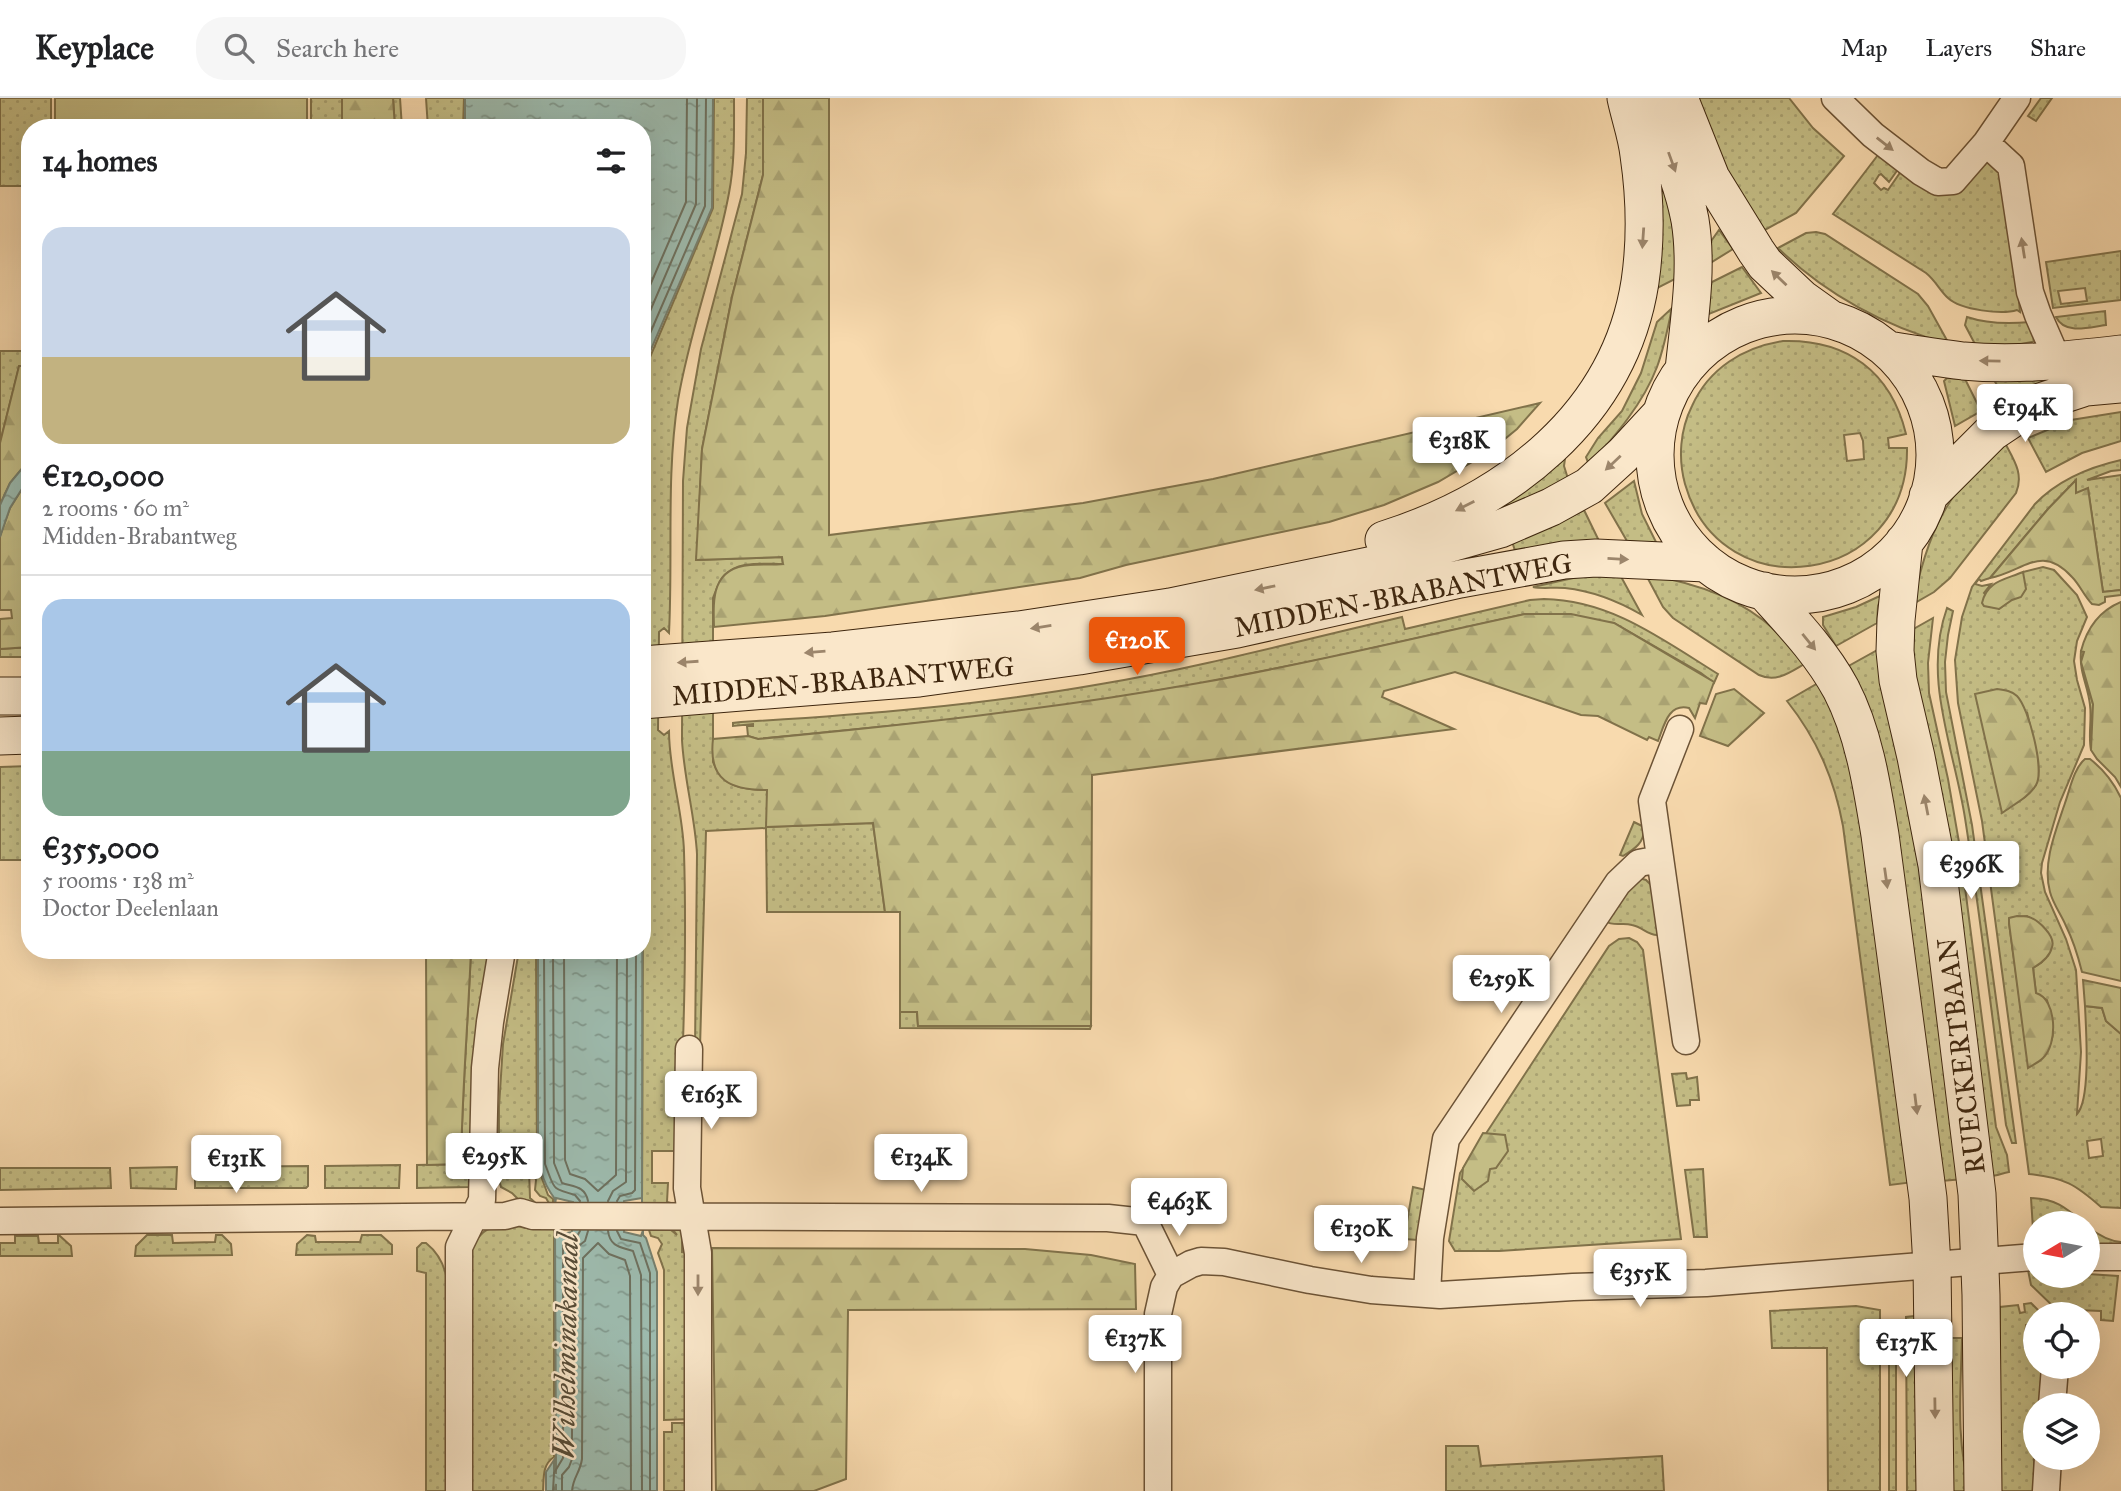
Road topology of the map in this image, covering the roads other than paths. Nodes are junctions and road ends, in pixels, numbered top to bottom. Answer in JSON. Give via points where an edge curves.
{"nodes":[{"id":1,"x":1626,"y":98,"type":"edge"},
{"id":2,"x":1648,"y":98,"type":"edge"},
{"id":3,"x":1679,"y":98,"type":"edge"},
{"id":4,"x":1835,"y":98,"type":"edge"},
{"id":5,"x":2017,"y":98,"type":"edge"},
{"id":6,"x":1986,"y":143,"type":"junction"},
{"id":7,"x":1833,"y":320,"type":"junction"},
{"id":8,"x":1888,"y":350,"type":"junction"},
{"id":9,"x":2121,"y":355,"type":"edge"},
{"id":10,"x":2058,"y":361,"type":"junction"},
{"id":11,"x":1684,"y":370,"type":"junction"},
{"id":12,"x":2121,"y":384,"type":"edge"},
{"id":13,"x":1661,"y":414,"type":"junction"},
{"id":14,"x":1928,"y":496,"type":"junction"},
{"id":15,"x":1904,"y":542,"type":"junction"},
{"id":16,"x":1706,"y":563,"type":"junction"},
{"id":17,"x":1315,"y":577,"type":"junction"},
{"id":18,"x":1764,"y":591,"type":"junction"},
{"id":19,"x":651,"y":666,"type":"edge"},
{"id":20,"x":733,"y":676,"type":"junction"},
{"id":21,"x":21,"y":695,"type":"edge"},
{"id":22,"x":0,"y":696,"type":"edge"},
{"id":23,"x":651,"y":698,"type":"edge"},
{"id":24,"x":1680,"y":729,"type":"dead end"},
{"id":25,"x":21,"y":735,"type":"edge"},
{"id":26,"x":0,"y":736,"type":"edge"},
{"id":27,"x":1660,"y":859,"type":"junction"},
{"id":28,"x":500,"y":959,"type":"edge"},
{"id":29,"x":1686,"y":1041,"type":"dead end"},
{"id":30,"x":689,"y":1049,"type":"dead end"},
{"id":31,"x":473,"y":1217,"type":"junction"},
{"id":32,"x":693,"y":1217,"type":"junction"},
{"id":33,"x":0,"y":1221,"type":"edge"},
{"id":34,"x":2100,"y":1257,"type":"edge"},
{"id":35,"x":2121,"y":1257,"type":"edge"},
{"id":36,"x":2023,"y":1258,"type":"edge"},
{"id":37,"x":1979,"y":1262,"type":"junction"},
{"id":38,"x":1933,"y":1266,"type":"junction"},
{"id":39,"x":1171,"y":1275,"type":"junction"},
{"id":40,"x":1427,"y":1294,"type":"junction"},
{"id":41,"x":2047,"y":1470,"type":"edge"},
{"id":42,"x":459,"y":1491,"type":"edge"},
{"id":43,"x":698,"y":1491,"type":"edge"},
{"id":44,"x":1158,"y":1491,"type":"edge"},
{"id":45,"x":1935,"y":1491,"type":"edge"},
{"id":46,"x":1983,"y":1491,"type":"edge"},
{"id":47,"x":2046,"y":1491,"type":"edge"}],
"edges":[{"from":1,"to":17,"type":"main road","name":"MIDDEN-BRABANTWEG","one_way":true,"via":[[1639,153],[1644,227],[1640,283],[1625,340],[1594,396],[1564,435],[1529,467],[1489,494],[1445,517],[1334,554]]},
{"from":2,"to":11,"type":"main road","one_way":true,"via":[[1690,223],[1693,284]]},
{"from":7,"to":3,"type":"main road","one_way":true,"via":[[1765,264],[1711,178]]},
{"from":4,"to":6,"type":"street","one_way":true,"via":[[1873,135],[1938,182],[1953,181]]},
{"from":5,"to":6,"type":"street"},
{"from":10,"to":6,"type":"street","one_way":true,"via":[[2030,292],[2011,166]]},
{"from":7,"to":8,"type":"main road","via":[[1868,335]]},
{"from":7,"to":11,"type":"main road","via":[[1792,314],[1750,322],[1713,341]]},
{"from":10,"to":8,"type":"main road","one_way":true,"via":[[1965,361]]},
{"from":8,"to":14,"type":"main road","via":[[1919,389],[1931,424],[1935,460]]},
{"from":9,"to":10,"type":"main road"},
{"from":11,"to":13,"type":"main road"},
{"from":12,"to":14,"type":"main road","via":[[2086,387],[2034,404],[1992,432]]},
{"from":13,"to":16,"type":"main road","via":[[1655,455],[1661,495],[1679,533]]},
{"from":13,"to":17,"type":"main road","name":"MIDDEN-BRABANTWEG","one_way":true,"via":[[1589,486],[1551,507],[1500,529]]},
{"from":14,"to":15,"type":"main road"},
{"from":15,"to":18,"type":"main road","via":[[1875,569],[1840,587],[1802,595]]},
{"from":37,"to":15,"type":"main road","name":"RUECKERTBAAN","one_way":true,"via":[[1977,1194],[1940,886],[1896,661]]},
{"from":16,"to":18,"type":"main road","via":[[1733,580]]},
{"from":20,"to":16,"type":"main road","name":"MIDDEN-BRABANTWEG","one_way":true,"via":[[919,678],[1153,645],[1564,559]]},
{"from":17,"to":20,"type":"main road","name":"MIDDEN-BRABANTWEG","one_way":true,"via":[[1170,607],[909,643]]},
{"from":18,"to":38,"type":"main road","name":"RUECKERTBAAN","one_way":true,"via":[[1817,651],[1841,690],[1871,781],[1928,1198]]},
{"from":20,"to":19,"type":"main road","name":"MIDDEN-BRABANTWEG","one_way":true},
{"from":20,"to":23,"type":"main road","name":"MIDDEN-BRABANTWEG"},
{"from":21,"to":22,"type":"main road"},
{"from":24,"to":27,"type":"street","via":[[1652,801]]},
{"from":25,"to":26,"type":"main road"},
{"from":27,"to":29,"type":"street"},
{"from":27,"to":40,"type":"street","via":[[1639,863],[1618,883],[1446,1139],[1430,1238]]},
{"from":28,"to":31,"type":"street","via":[[485,1068],[482,1200]]},
{"from":30,"to":32,"type":"street","via":[[687,1188]]},
{"from":31,"to":32,"type":"street","via":[[520,1212],[533,1216]]},
{"from":31,"to":33,"type":"street"},
{"from":31,"to":42,"type":"street","via":[[459,1247]]},
{"from":32,"to":39,"type":"street","via":[[1108,1217],[1145,1222]]},
{"from":32,"to":43,"type":"street","one_way":true,"via":[[698,1253]]},
{"from":34,"to":35,"type":"street"},
{"from":36,"to":37,"type":"street"},
{"from":37,"to":38,"type":"street"},
{"from":37,"to":46,"type":"main road","name":"RUECKERTBAAN"},
{"from":38,"to":40,"type":"street","via":[[1706,1283]]},
{"from":38,"to":45,"type":"main road","name":"RUECKERTBAAN","one_way":true},
{"from":39,"to":40,"type":"street","via":[[1201,1261],[1224,1262],[1347,1286]]},
{"from":39,"to":44,"type":"street","via":[[1158,1314]]},
{"from":41,"to":47,"type":"street"}]}
